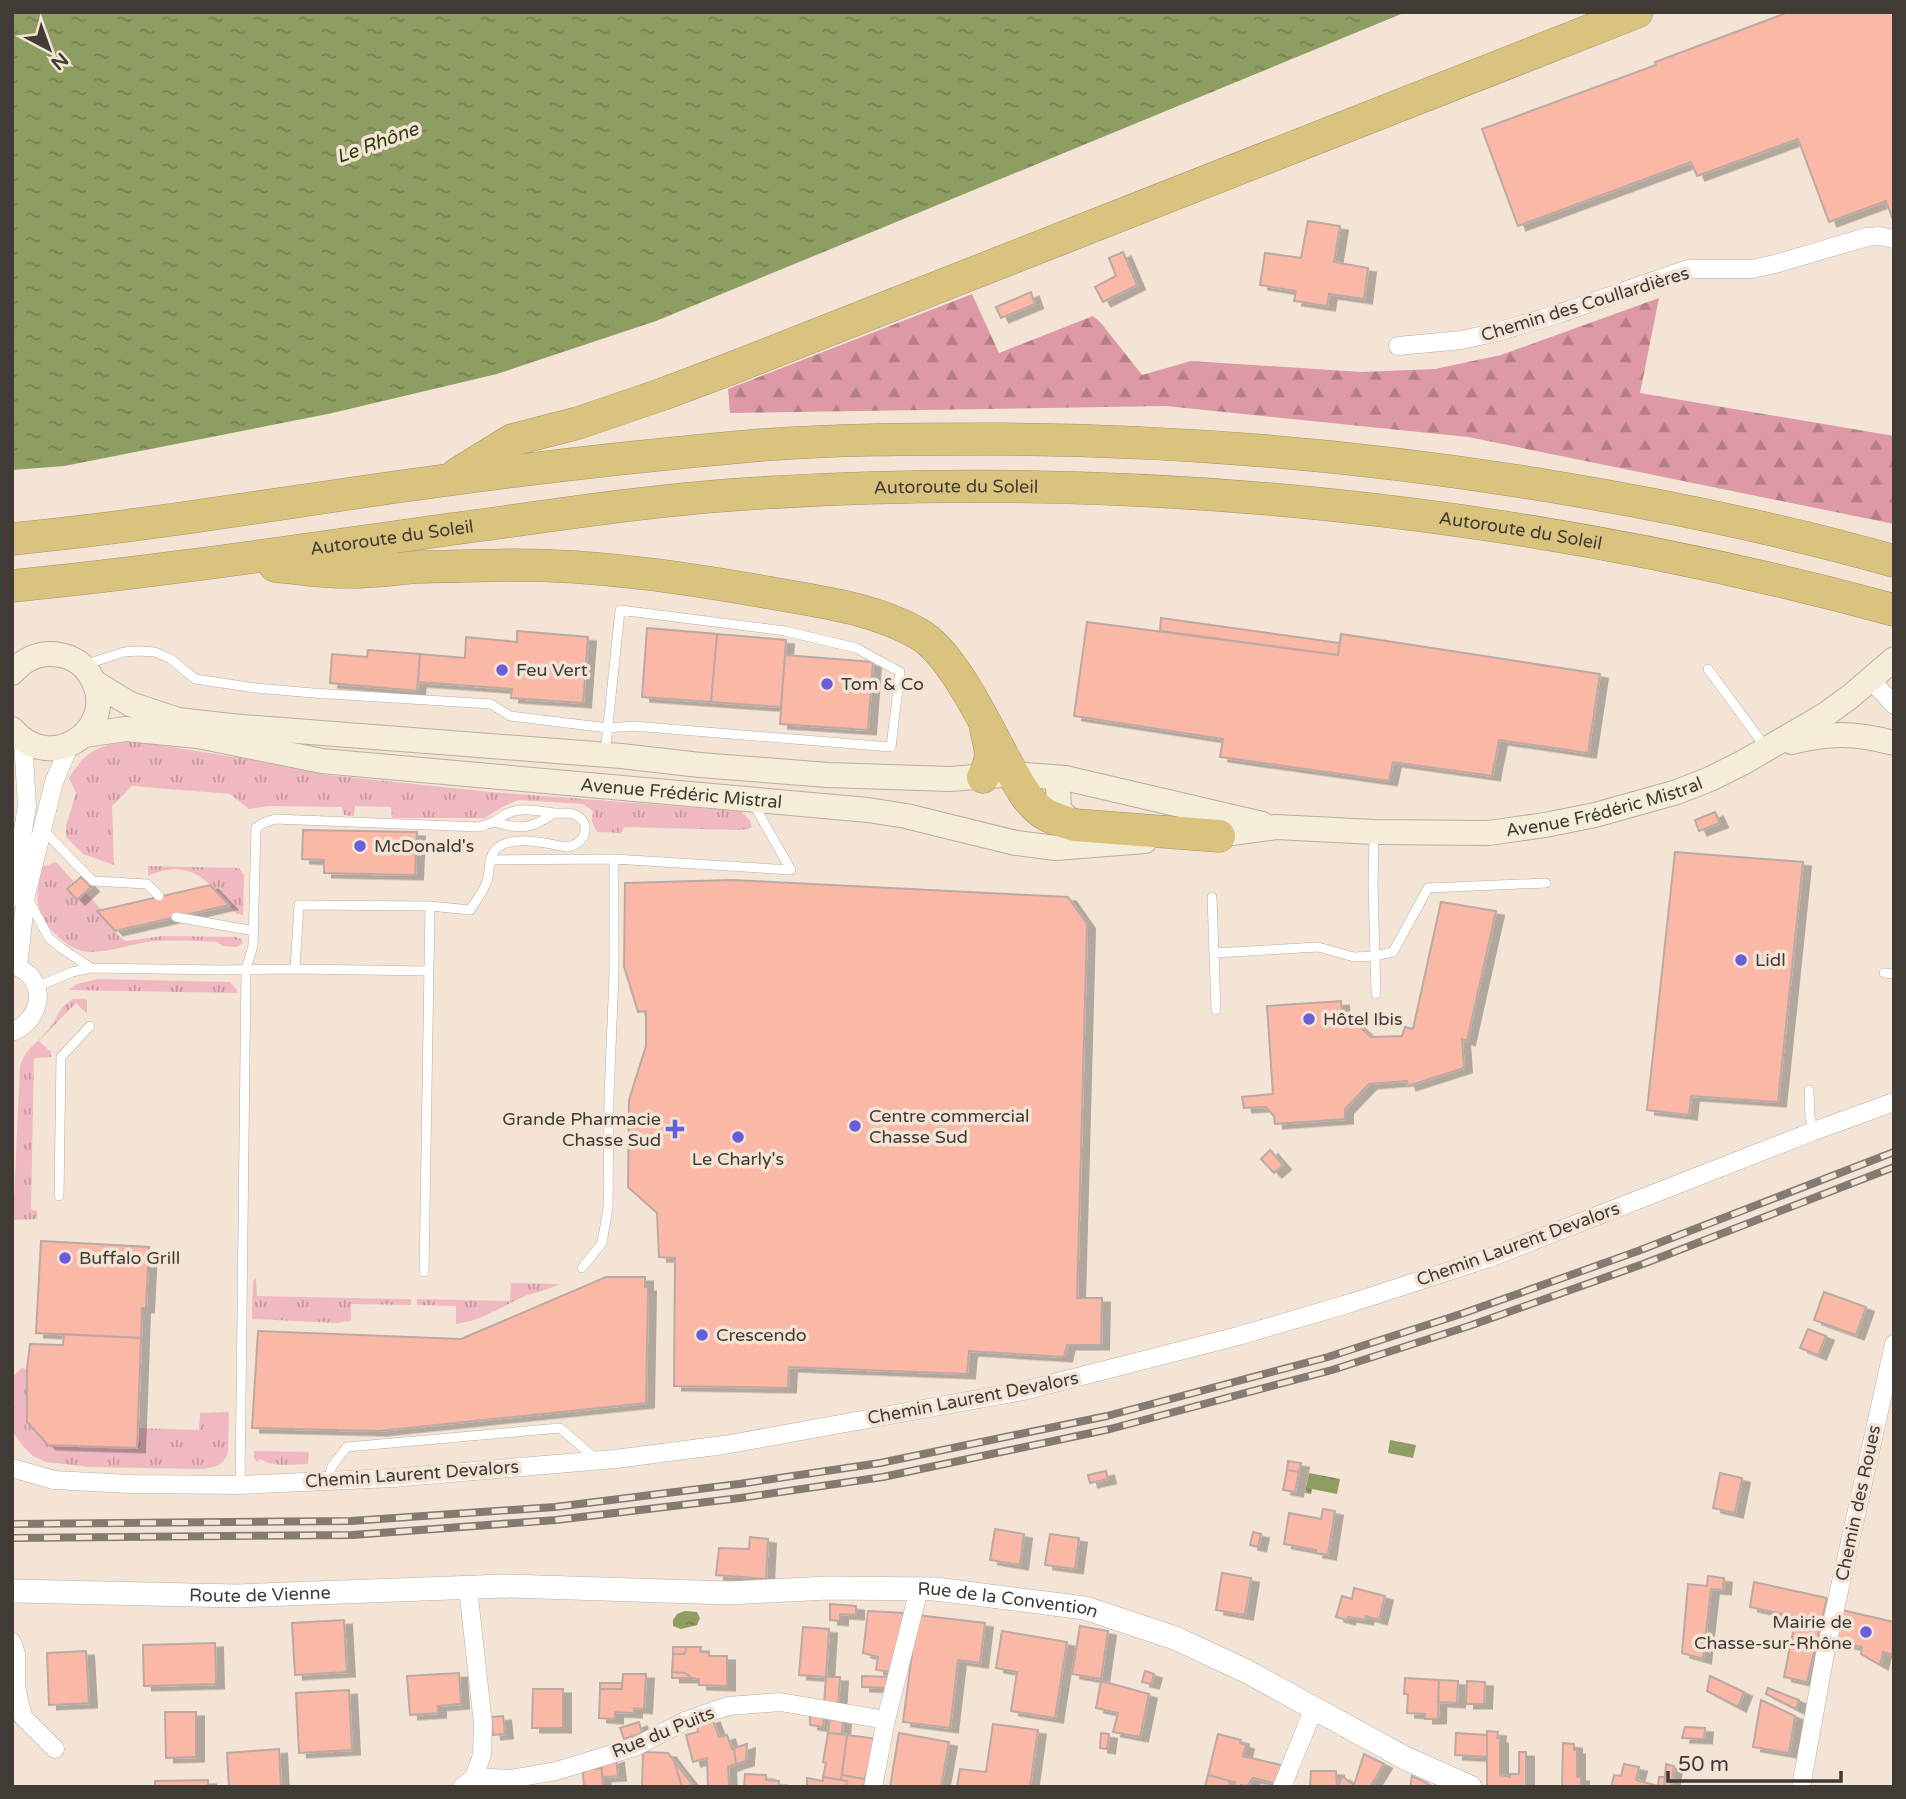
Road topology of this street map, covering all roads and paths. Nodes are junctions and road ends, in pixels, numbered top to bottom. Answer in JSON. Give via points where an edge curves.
{"nodes":[{"id":1,"x":1637,"y":12,"type":"edge"},
{"id":2,"x":1894,"y":239,"type":"edge"},
{"id":3,"x":1398,"y":346,"type":"dead end"},
{"id":4,"x":447,"y":480,"type":"junction"},
{"id":5,"x":12,"y":539,"type":"edge"},
{"id":6,"x":1894,"y":561,"type":"edge"},
{"id":7,"x":217,"y":562,"type":"junction"},
{"id":8,"x":12,"y":586,"type":"edge"},
{"id":9,"x":1894,"y":610,"type":"edge"},
{"id":10,"x":1894,"y":659,"type":"edge"},
{"id":11,"x":1708,"y":669,"type":"dead end"},
{"id":12,"x":12,"y":673,"type":"edge"},
{"id":13,"x":88,"y":674,"type":"junction"},
{"id":14,"x":1871,"y":680,"type":"junction"},
{"id":15,"x":1894,"y":705,"type":"edge"},
{"id":16,"x":608,"y":728,"type":"junction"},
{"id":17,"x":18,"y":734,"type":"edge"},
{"id":18,"x":77,"y":740,"type":"junction"},
{"id":19,"x":1894,"y":743,"type":"edge"},
{"id":20,"x":1768,"y":749,"type":"junction"},
{"id":21,"x":578,"y":769,"type":"junction"},
{"id":22,"x":618,"y":769,"type":"junction"},
{"id":23,"x":998,"y":775,"type":"junction"},
{"id":24,"x":1065,"y":778,"type":"junction"},
{"id":25,"x":751,"y":800,"type":"junction"},
{"id":26,"x":555,"y":813,"type":"junction"},
{"id":27,"x":494,"y":822,"type":"junction"},
{"id":28,"x":1075,"y":825,"type":"junction"},
{"id":29,"x":1276,"y":827,"type":"junction"},
{"id":30,"x":43,"y":830,"type":"junction"},
{"id":31,"x":1374,"y":832,"type":"junction"},
{"id":32,"x":1219,"y":836,"type":"junction"},
{"id":33,"x":22,"y":838,"type":"junction"},
{"id":34,"x":614,"y":859,"type":"junction"},
{"id":35,"x":490,"y":860,"type":"junction"},
{"id":36,"x":1546,"y":883,"type":"dead end"},
{"id":37,"x":159,"y":896,"type":"dead end"},
{"id":38,"x":19,"y":897,"type":"edge"},
{"id":39,"x":1212,"y":897,"type":"dead end"},
{"id":40,"x":430,"y":906,"type":"junction"},
{"id":41,"x":176,"y":917,"type":"dead end"},
{"id":42,"x":254,"y":931,"type":"junction"},
{"id":43,"x":1214,"y":953,"type":"junction"},
{"id":44,"x":1375,"y":956,"type":"junction"},
{"id":45,"x":15,"y":966,"type":"edge"},
{"id":46,"x":91,"y":968,"type":"junction"},
{"id":47,"x":246,"y":969,"type":"junction"},
{"id":48,"x":295,"y":969,"type":"junction"},
{"id":49,"x":429,"y":971,"type":"junction"},
{"id":50,"x":36,"y":987,"type":"junction"},
{"id":51,"x":1376,"y":994,"type":"dead end"},
{"id":52,"x":1216,"y":1010,"type":"dead end"},
{"id":53,"x":90,"y":1026,"type":"dead end"},
{"id":54,"x":13,"y":1035,"type":"edge"},
{"id":55,"x":1809,"y":1090,"type":"dead end"},
{"id":56,"x":1894,"y":1102,"type":"edge"},
{"id":57,"x":1814,"y":1131,"type":"junction"},
{"id":58,"x":59,"y":1196,"type":"dead end"},
{"id":59,"x":582,"y":1268,"type":"dead end"},
{"id":60,"x":424,"y":1272,"type":"dead end"},
{"id":61,"x":1894,"y":1344,"type":"edge"},
{"id":62,"x":597,"y":1460,"type":"junction"},
{"id":63,"x":12,"y":1468,"type":"edge"},
{"id":64,"x":328,"y":1480,"type":"junction"},
{"id":65,"x":240,"y":1485,"type":"junction"},
{"id":66,"x":505,"y":1587,"type":"joint"},
{"id":67,"x":468,"y":1588,"type":"junction"},
{"id":68,"x":917,"y":1588,"type":"junction"},
{"id":69,"x":13,"y":1591,"type":"edge"},
{"id":70,"x":12,"y":1642,"type":"edge"},
{"id":71,"x":1314,"y":1708,"type":"junction"},
{"id":72,"x":886,"y":1720,"type":"junction"},
{"id":73,"x":55,"y":1749,"type":"dead end"},
{"id":74,"x":468,"y":1782,"type":"edge"},
{"id":75,"x":873,"y":1787,"type":"edge"},
{"id":76,"x":1282,"y":1787,"type":"edge"},
{"id":77,"x":1470,"y":1787,"type":"edge"},
{"id":78,"x":1801,"y":1787,"type":"edge"}],
"edges":[{"from":1,"to":4,"type":"highway","via":[[727,370],[578,423],[512,440]]},
{"from":2,"to":3,"type":"street","name":"Chemin des Coullardières","via":[[1867,237],[1752,269],[1688,270],[1497,332]]},
{"from":4,"to":5,"type":"highway"},
{"from":4,"to":6,"type":"highway","via":[[782,444],[1050,439],[1202,446],[1385,463],[1600,494],[1747,523]]},
{"from":7,"to":8,"type":"highway","name":"Autoroute du Soleil"},
{"from":7,"to":9,"type":"highway","name":"Autoroute du Soleil","via":[[620,506],[759,493],[909,487],[1062,488],[1281,500],[1472,522],[1734,570]]},
{"from":7,"to":23,"type":"highway","via":[[345,572],[515,565],[600,570],[688,579],[872,613],[922,636],[940,652],[984,722]]},
{"from":10,"to":14,"type":"main road","name":"Avenue Frédéric Mistral"},
{"from":11,"to":20,"type":"lane"},
{"from":12,"to":13,"type":"main road","name":"Avenue Frédéric Mistral","via":[[27,660],[50,654],[73,659]]},
{"from":13,"to":16,"type":"lane","via":[[124,652],[155,652],[172,659],[195,679],[313,693],[491,704],[510,716]]},
{"from":13,"to":18,"type":"main road","via":[[98,704],[91,726]]},
{"from":13,"to":21,"type":"main road","name":"Avenue Frédéric Mistral","via":[[130,704],[178,720]]},
{"from":14,"to":15,"type":"street"},
{"from":14,"to":20,"type":"main road","name":"Avenue Frédéric Mistral"},
{"from":16,"to":16,"type":"lane","via":[[647,727],[891,747],[900,672],[856,648],[785,631],[620,610]]},
{"from":16,"to":22,"type":"lane"},
{"from":17,"to":18,"type":"main road","name":"Avenue Frédéric Mistral","via":[[33,745],[52,749]]},
{"from":17,"to":33,"type":"street","via":[[27,806]]},
{"from":18,"to":21,"type":"main road","name":"Avenue Frédéric Mistral","via":[[126,729],[198,736],[322,761]]},
{"from":18,"to":30,"type":"street","via":[[54,782]]},
{"from":19,"to":20,"type":"main road","via":[[1841,734]]},
{"from":20,"to":31,"type":"main road","name":"Avenue Frédéric Mistral","via":[[1676,792],[1545,825],[1489,833]]},
{"from":21,"to":22,"type":"main road","name":"Avenue Frédéric Mistral"},
{"from":21,"to":22,"type":"main road","name":"Avenue Frédéric Mistral"},
{"from":22,"to":23,"type":"main road","name":"Avenue Frédéric Mistral","via":[[700,765],[828,775],[950,779]]},
{"from":22,"to":25,"type":"main road","name":"Avenue Frédéric Mistral"},
{"from":23,"to":24,"type":"main road","name":"Avenue Frédéric Mistral"},
{"from":23,"to":28,"type":"highway","via":[[1037,808]]},
{"from":24,"to":28,"type":"main road","via":[[1058,785],[1059,810]]},
{"from":24,"to":29,"type":"main road","name":"Avenue Frédéric Mistral"},
{"from":25,"to":32,"type":"main road","name":"Avenue Frédéric Mistral","via":[[868,810],[1056,848]]},
{"from":25,"to":34,"type":"lane","via":[[791,870]]},
{"from":26,"to":27,"type":"lane","via":[[511,811]]},
{"from":26,"to":27,"type":"lane","via":[[517,828]]},
{"from":26,"to":35,"type":"lane","via":[[579,817],[585,828],[581,842],[567,847],[508,842],[499,846]]},
{"from":27,"to":42,"type":"lane","via":[[479,827],[269,820],[256,828]]},
{"from":28,"to":32,"type":"highway"},
{"from":29,"to":31,"type":"main road","name":"Avenue Frédéric Mistral"},
{"from":29,"to":32,"type":"main road","name":"Avenue Frédéric Mistral"},
{"from":30,"to":33,"type":"street"},
{"from":30,"to":37,"type":"lane","via":[[93,881],[147,884]]},
{"from":30,"to":38,"type":"street"},
{"from":31,"to":44,"type":"lane"},
{"from":33,"to":38,"type":"street"},
{"from":34,"to":35,"type":"lane"},
{"from":34,"to":59,"type":"lane","via":[[608,1208],[602,1243]]},
{"from":35,"to":40,"type":"lane","via":[[487,881],[470,911]]},
{"from":36,"to":44,"type":"lane","via":[[1428,888],[1392,951]]},
{"from":38,"to":45,"type":"street"},
{"from":38,"to":46,"type":"lane","via":[[49,938]]},
{"from":39,"to":43,"type":"lane"},
{"from":40,"to":48,"type":"lane","via":[[299,905]]},
{"from":40,"to":49,"type":"lane"},
{"from":41,"to":42,"type":"lane"},
{"from":42,"to":47,"type":"lane"},
{"from":43,"to":44,"type":"lane","via":[[1318,947],[1354,957]]},
{"from":43,"to":52,"type":"lane"},
{"from":44,"to":51,"type":"lane"},
{"from":45,"to":50,"type":"street","via":[[26,972]]},
{"from":46,"to":47,"type":"lane"},
{"from":46,"to":50,"type":"lane"},
{"from":47,"to":48,"type":"lane"},
{"from":47,"to":65,"type":"lane"},
{"from":48,"to":49,"type":"lane"},
{"from":49,"to":60,"type":"lane"},
{"from":50,"to":54,"type":"street","via":[[36,1008]]},
{"from":53,"to":58,"type":"lane","via":[[61,1057]]},
{"from":55,"to":57,"type":"lane"},
{"from":56,"to":57,"type":"street","name":"Chemin Laurent Devalors"},
{"from":57,"to":62,"type":"street","name":"Chemin Laurent Devalors","via":[[1489,1258],[1238,1336],[1023,1391],[724,1446]]},
{"from":61,"to":78,"type":"street","name":"Chemin des Roues","via":[[1825,1654]]},
{"from":62,"to":64,"type":"street","name":"Chemin Laurent Devalors"},
{"from":62,"to":64,"type":"lane","via":[[560,1428],[347,1447],[332,1466]]},
{"from":63,"to":65,"type":"street","name":"Chemin Laurent Devalors","via":[[54,1480]]},
{"from":64,"to":65,"type":"street","name":"Chemin Laurent Devalors"},
{"from":66,"to":67,"type":"street","name":"Route de Vienne"},
{"from":66,"to":68,"type":"street","name":"Rue de la Convention","via":[[729,1593]]},
{"from":67,"to":69,"type":"street","name":"Route de Vienne","via":[[237,1597]]},
{"from":67,"to":74,"type":"street","via":[[484,1724],[482,1755]]},
{"from":68,"to":71,"type":"street","name":"Rue de la Convention","via":[[1085,1608],[1175,1638]]},
{"from":68,"to":72,"type":"street"},
{"from":70,"to":73,"type":"street","via":[[23,1717]]},
{"from":71,"to":76,"type":"street"},
{"from":71,"to":77,"type":"street","name":"Rue de la Convention"},
{"from":72,"to":74,"type":"street","name":"Rue du Puits","via":[[780,1702],[728,1706],[685,1721],[635,1747],[556,1771]]},
{"from":72,"to":75,"type":"street"}]}
